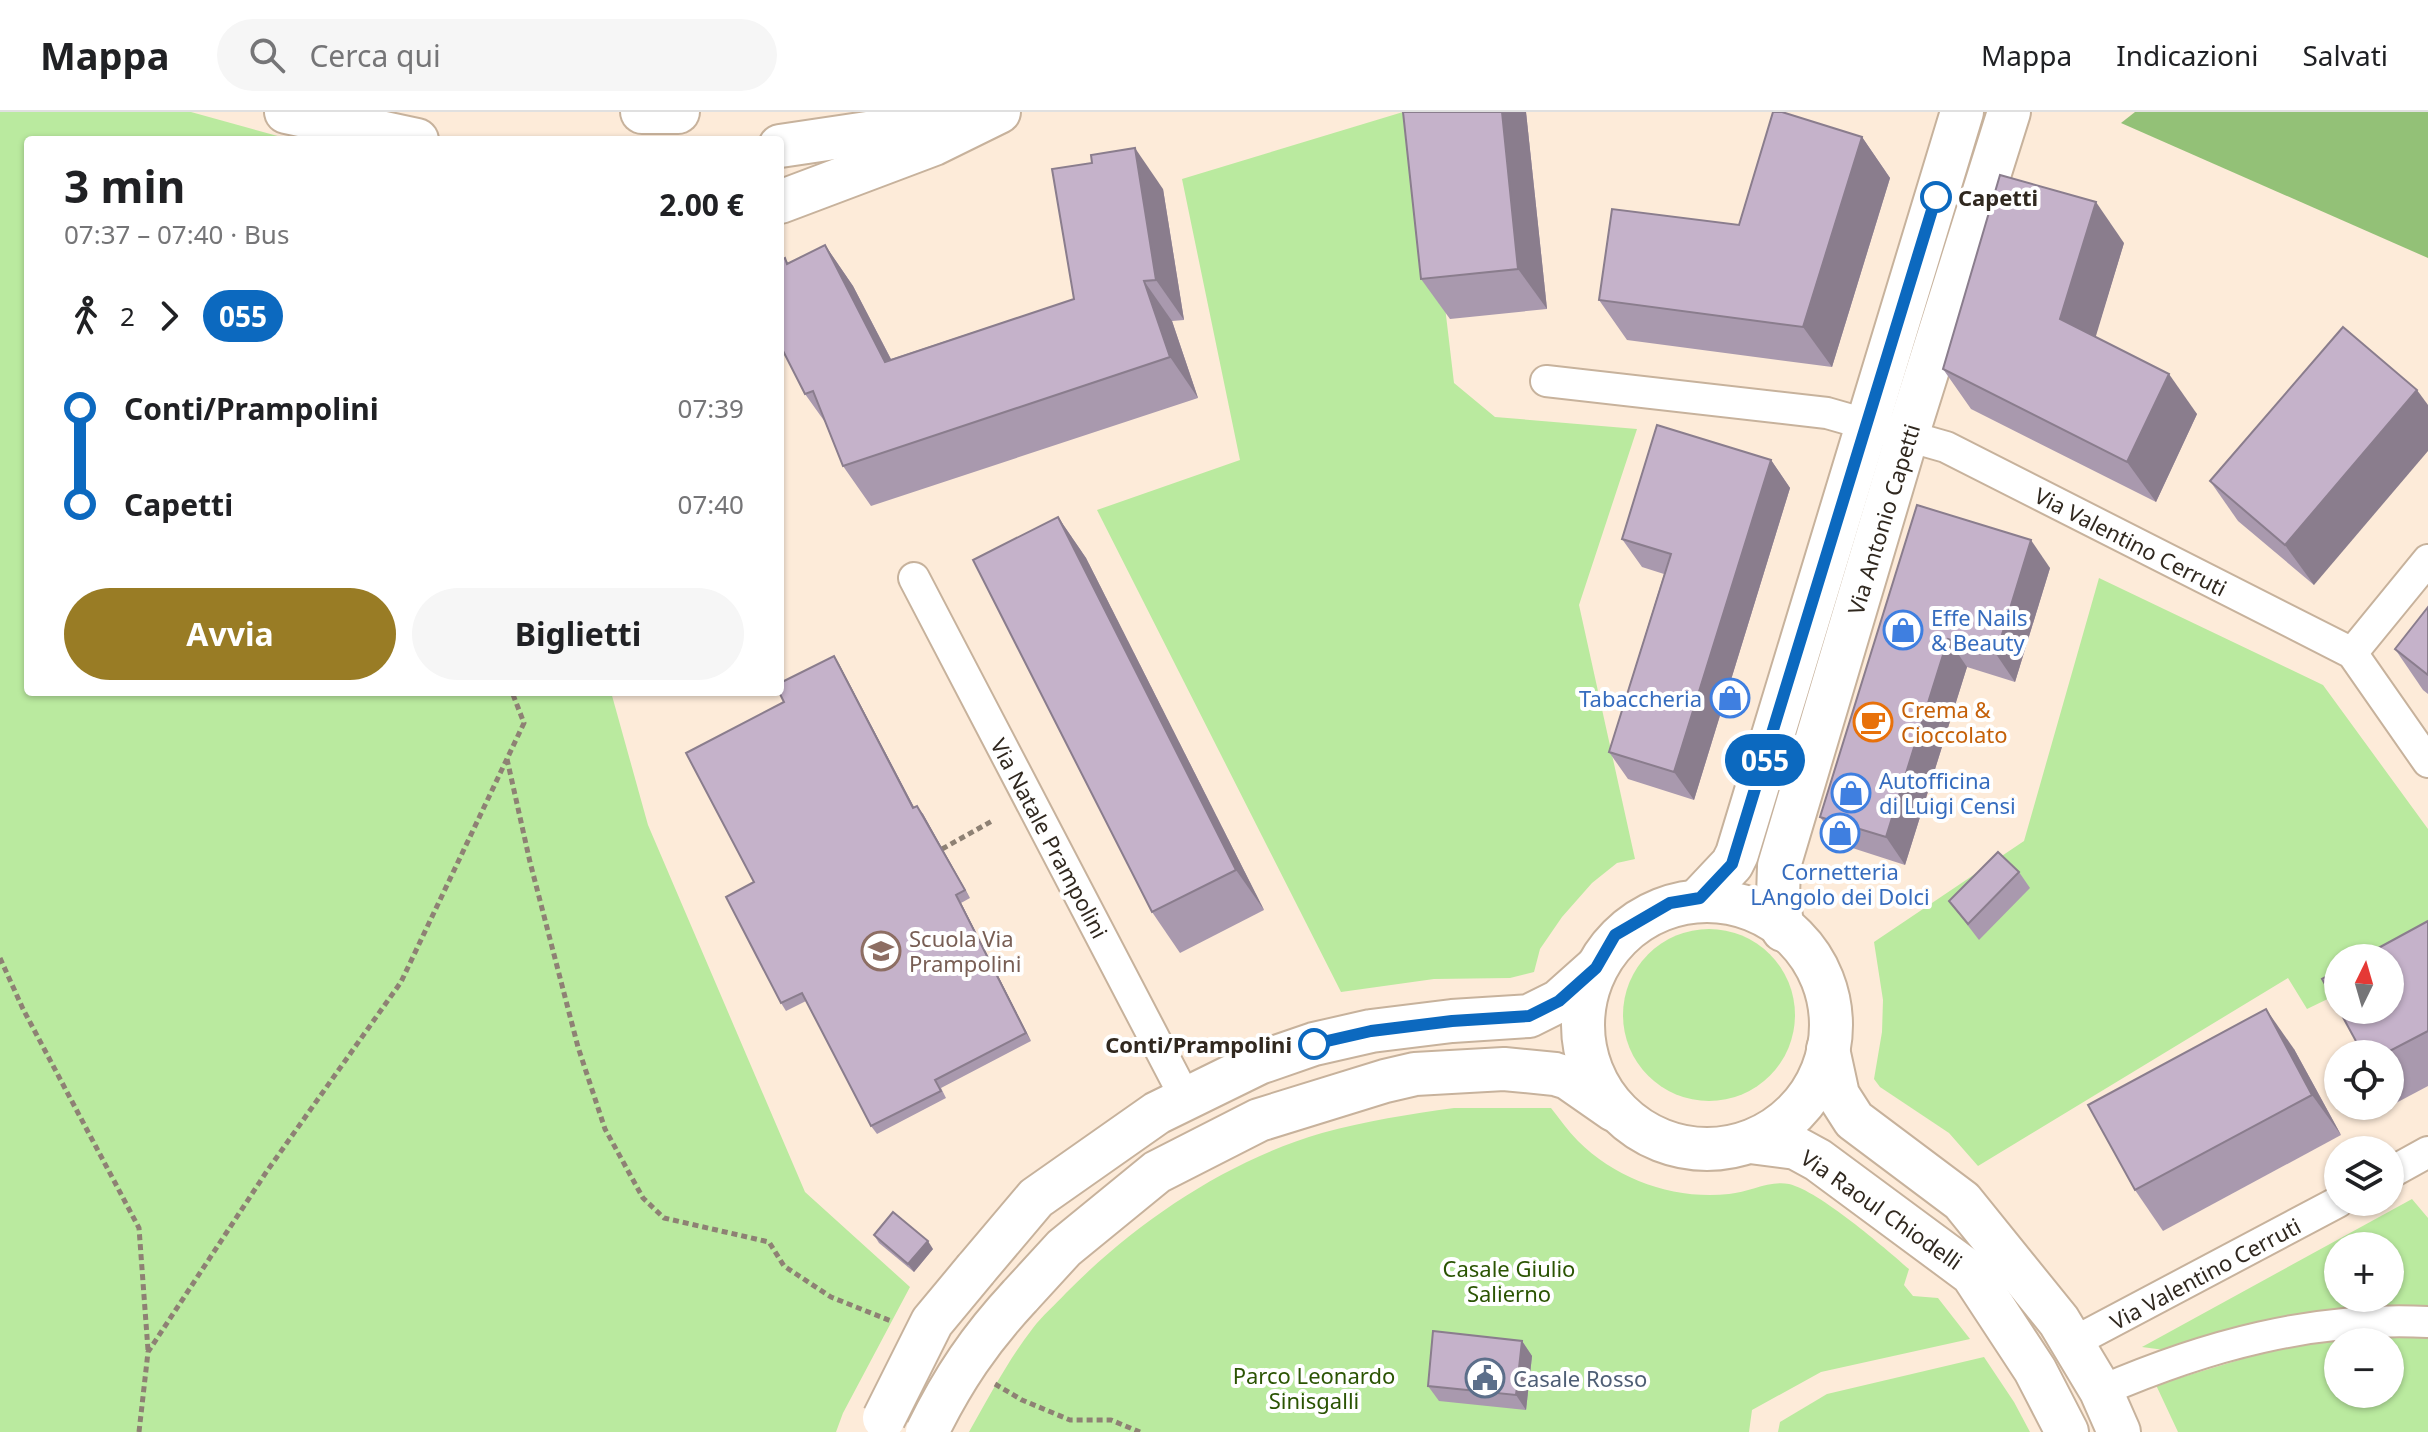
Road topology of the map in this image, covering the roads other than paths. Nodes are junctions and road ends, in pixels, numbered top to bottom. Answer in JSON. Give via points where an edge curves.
{"nodes":[{"id":1,"x":286,"y":112,"type":"edge"},
{"id":2,"x":438,"y":112,"type":"edge"},
{"id":3,"x":642,"y":112,"type":"edge"},
{"id":4,"x":678,"y":112,"type":"edge"},
{"id":5,"x":952,"y":112,"type":"edge"},
{"id":6,"x":999,"y":112,"type":"edge"},
{"id":7,"x":1961,"y":113,"type":"edge"},
{"id":8,"x":2006,"y":121,"type":"edge"},
{"id":9,"x":398,"y":136,"type":"edge"},
{"id":10,"x":434,"y":136,"type":"edge"},
{"id":11,"x":784,"y":145,"type":"edge"},
{"id":12,"x":784,"y":200,"type":"edge"},
{"id":13,"x":1546,"y":381,"type":"dead end"},
{"id":14,"x":1866,"y":424,"type":"junction"},
{"id":15,"x":1907,"y":436,"type":"junction"},
{"id":16,"x":2428,"y":560,"type":"edge"},
{"id":17,"x":914,"y":578,"type":"dead end"},
{"id":18,"x":2352,"y":653,"type":"junction"},
{"id":19,"x":2428,"y":762,"type":"edge"},
{"id":20,"x":1700,"y":898,"type":"junction"},
{"id":21,"x":1783,"y":930,"type":"junction"},
{"id":22,"x":1596,"y":968,"type":"junction"},
{"id":23,"x":1828,"y":1049,"type":"junction"},
{"id":24,"x":1172,"y":1106,"type":"junction"},
{"id":25,"x":1622,"y":1115,"type":"junction"},
{"id":26,"x":1750,"y":1142,"type":"junction"},
{"id":27,"x":2428,"y":1152,"type":"edge"},
{"id":28,"x":1183,"y":1158,"type":"junction"},
{"id":29,"x":2404,"y":1165,"type":"edge"},
{"id":30,"x":2324,"y":1209,"type":"edge"},
{"id":31,"x":2428,"y":1322,"type":"edge"},
{"id":32,"x":2072,"y":1343,"type":"junction"},
{"id":33,"x":2101,"y":1391,"type":"junction"},
{"id":34,"x":881,"y":1425,"type":"edge"},
{"id":35,"x":927,"y":1432,"type":"edge"},
{"id":36,"x":2067,"y":1432,"type":"edge"},
{"id":37,"x":2119,"y":1432,"type":"edge"}],
"edges":[{"from":1,"to":9,"type":"main road"},
{"from":2,"to":10,"type":"main road"},
{"from":3,"to":4,"type":"main road"},
{"from":5,"to":11,"type":"main road","via":[[881,131]]},
{"from":6,"to":12,"type":"main road","via":[[934,144]]},
{"from":7,"to":14,"type":"main road","name":"Via Antonio Capetti"},
{"from":8,"to":15,"type":"main road","name":"Via Antonio Capetti"},
{"from":13,"to":14,"type":"street","name":"Via Antonio Capetti","via":[[1827,413]]},
{"from":14,"to":15,"type":"street","name":"Via Valentino Cerruti"},
{"from":14,"to":20,"type":"main road","name":"Via Antonio Capetti","via":[[1737,854]]},
{"from":15,"to":18,"type":"street","name":"Via Valentino Cerruti","via":[[1946,447]]},
{"from":15,"to":21,"type":"main road","name":"Via Antonio Capetti","via":[[1779,866]]},
{"from":16,"to":18,"type":"street"},
{"from":17,"to":24,"type":"street","name":"Via Natale Prampolini"},
{"from":18,"to":19,"type":"street","name":"Via Valentino Cerruti"},
{"from":20,"to":21,"type":"main road","via":[[1730,900]]},
{"from":20,"to":22,"type":"main road","via":[[1670,903],[1615,935]]},
{"from":21,"to":23,"type":"main road","via":[[1809,959],[1825,992]]},
{"from":22,"to":24,"type":"main road","via":[[1559,1001],[1529,1016],[1452,1021],[1314,1044],[1259,1063]]},
{"from":22,"to":25,"type":"main road","via":[[1586,1010],[1589,1049],[1600,1086]]},
{"from":23,"to":26,"type":"main road","via":[[1802,1106]]},
{"from":23,"to":32,"type":"main road","name":"Via Raoul Chiodelli","via":[[1838,1095],[1854,1120],[1962,1201]]},
{"from":24,"to":28,"type":"street","name":"Via Natale Prampolini"},
{"from":24,"to":34,"type":"main road","bridge":true,"via":[[1036,1198],[932,1322]]},
{"from":25,"to":26,"type":"main road","via":[[1663,1145],[1692,1153],[1725,1151]]},
{"from":25,"to":28,"type":"main road","via":[[1555,1074],[1504,1069],[1415,1074],[1259,1120]]},
{"from":26,"to":36,"type":"main road","name":"Via Raoul Chiodelli","via":[[1796,1148],[1818,1160],[1972,1274],[2035,1370]]},
{"from":27,"to":29,"type":"street"},
{"from":28,"to":35,"type":"main road","bridge":true,"via":[[1157,1172],[1064,1248],[987,1332],[950,1384]]},
{"from":30,"to":32,"type":"street","name":"Via Valentino Cerruti"},
{"from":31,"to":33,"type":"street","via":[[2343,1323],[2266,1335],[2201,1351]]},
{"from":32,"to":33,"type":"main road","name":"Via Raoul Chiodelli"},
{"from":33,"to":37,"type":"main road","name":"Via Raoul Chiodelli"}]}
